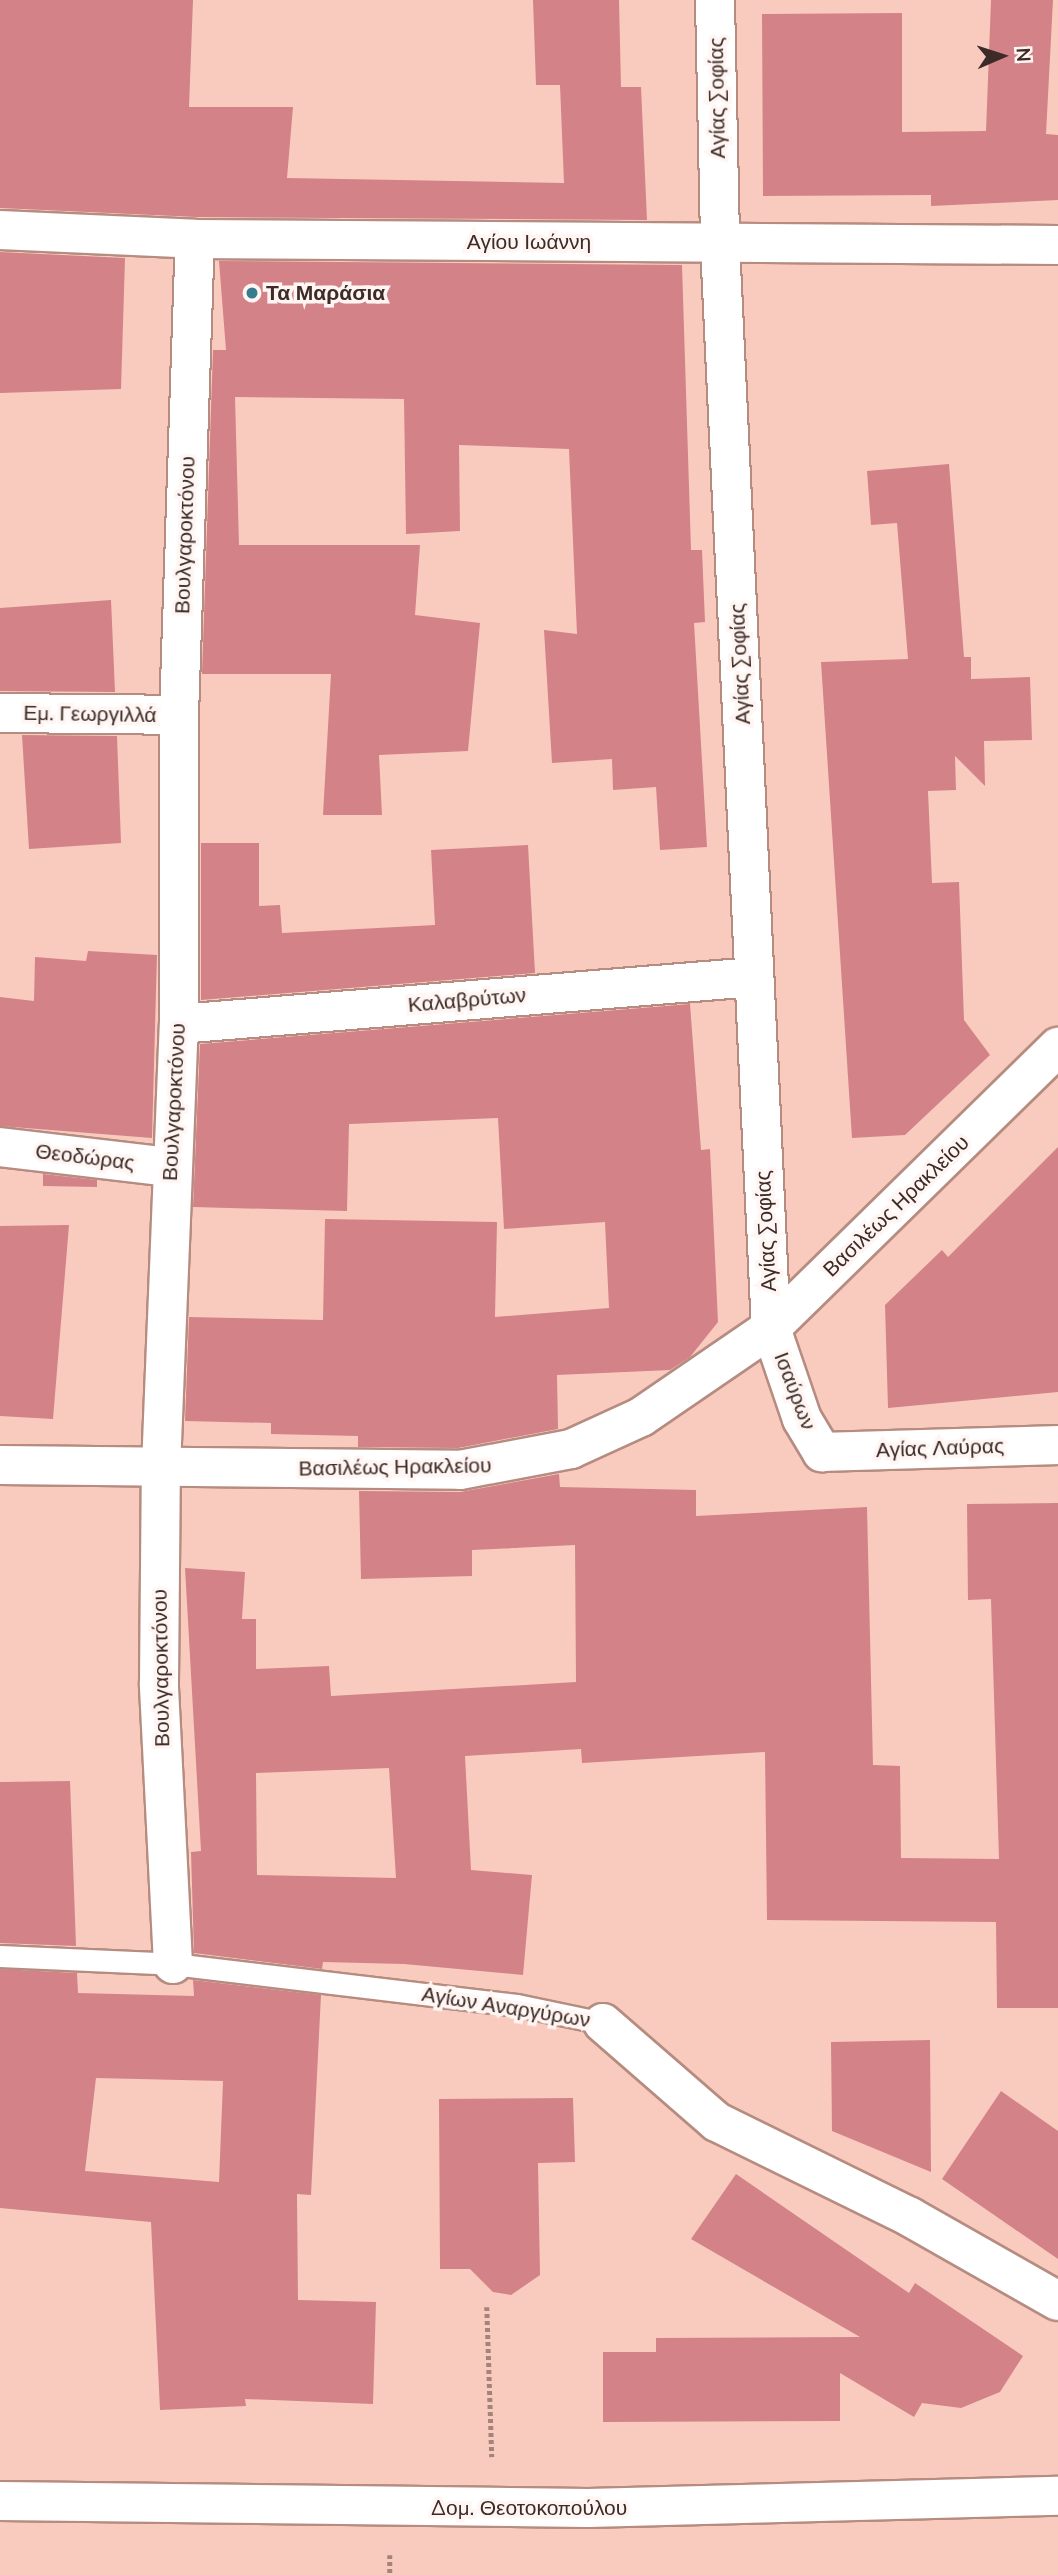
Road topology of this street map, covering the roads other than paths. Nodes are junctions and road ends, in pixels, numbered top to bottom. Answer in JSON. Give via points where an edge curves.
{"nodes":[{"id":1,"x":715,"y":0,"type":"edge"},
{"id":2,"x":0,"y":230,"type":"edge"},
{"id":3,"x":195,"y":239,"type":"junction"},
{"id":4,"x":720,"y":244,"type":"junction"},
{"id":5,"x":1058,"y":245,"type":"edge"},
{"id":6,"x":0,"y":713,"type":"edge"},
{"id":7,"x":179,"y":715,"type":"junction"},
{"id":8,"x":754,"y":977,"type":"junction"},
{"id":9,"x":179,"y":1024,"type":"junction"},
{"id":10,"x":1058,"y":1047,"type":"edge"},
{"id":11,"x":0,"y":1147,"type":"edge"},
{"id":12,"x":171,"y":1167,"type":"junction"},
{"id":13,"x":771,"y":1328,"type":"junction"},
{"id":14,"x":1058,"y":1445,"type":"edge"},
{"id":15,"x":822,"y":1452,"type":"joint"},
{"id":16,"x":0,"y":1465,"type":"edge"},
{"id":17,"x":161,"y":1468,"type":"junction"},
{"id":18,"x":0,"y":1956,"type":"edge"},
{"id":19,"x":173,"y":1964,"type":"junction"},
{"id":20,"x":603,"y":2023,"type":"joint"},
{"id":21,"x":1058,"y":2301,"type":"edge"},
{"id":22,"x":1058,"y":2496,"type":"edge"},
{"id":23,"x":0,"y":2501,"type":"edge"}],
"edges":[{"from":1,"to":4,"type":"street","name":"Αγίας Σοφίας"},
{"from":2,"to":3,"type":"street","name":"Αγίου Ιωάννη"},
{"from":3,"to":4,"type":"street","name":"Αγίου Ιωάννη"},
{"from":3,"to":7,"type":"street","name":"Βουλγαροκτόνου"},
{"from":4,"to":5,"type":"street","name":"Αγίου Ιωάννη"},
{"from":4,"to":8,"type":"street","name":"Αγίας Σοφίας"},
{"from":6,"to":7,"type":"street","name":"Εμ. Γεωργιλλά"},
{"from":7,"to":9,"type":"street","name":"Βουλγαροκτόνου"},
{"from":8,"to":9,"type":"street","name":"Καλαβρύτων"},
{"from":8,"to":13,"type":"street","name":"Αγίας Σοφίας"},
{"from":9,"to":12,"type":"street","name":"Βουλγαροκτόνου"},
{"from":10,"to":13,"type":"street","name":"Βασιλέως Ηρακλείου"},
{"from":11,"to":12,"type":"street","name":"Θεοδώρας"},
{"from":12,"to":17,"type":"street","name":"Βουλγαροκτόνου"},
{"from":13,"to":15,"type":"street","name":"Ισαύρων","via":[[802,1419]]},
{"from":13,"to":17,"type":"street","name":"Βασιλέως Ηρακλείου","via":[[641,1417],[571,1449],[515,1464],[460,1470]]},
{"from":14,"to":15,"type":"street","name":"Αγίας Λαύρας"},
{"from":16,"to":17,"type":"street","name":"Βασιλέως Ηρακλείου"},
{"from":17,"to":19,"type":"street","name":"Βουλγαροκτόνου","via":[[159,1683]]},
{"from":18,"to":19,"type":"lane","name":"Αγίων Αναργύρων"},
{"from":19,"to":20,"type":"lane","name":"Αγίων Αναργύρων","via":[[517,2005]]},
{"from":20,"to":21,"type":"street","name":"Αγίων Αναργύρων","via":[[717,2122],[911,2217]]},
{"from":22,"to":23,"type":"street","name":"Δομ. Θεοτοκοπούλου","via":[[587,2508]]}]}
